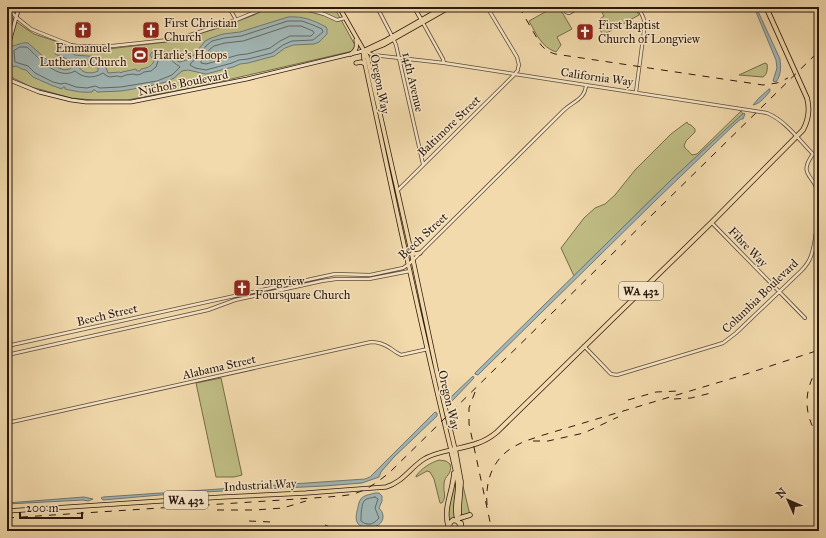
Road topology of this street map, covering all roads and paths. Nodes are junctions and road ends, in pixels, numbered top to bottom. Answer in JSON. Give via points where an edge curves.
{"nodes":[{"id":1,"x":7,"y":7,"type":"edge"},
{"id":2,"x":19,"y":7,"type":"edge"},
{"id":3,"x":229,"y":7,"type":"edge"},
{"id":4,"x":339,"y":7,"type":"edge"},
{"id":5,"x":377,"y":7,"type":"edge"},
{"id":6,"x":414,"y":7,"type":"edge"},
{"id":7,"x":444,"y":7,"type":"edge"},
{"id":8,"x":450,"y":7,"type":"edge"},
{"id":9,"x":488,"y":7,"type":"edge"},
{"id":10,"x":563,"y":7,"type":"edge"},
{"id":11,"x":580,"y":7,"type":"edge"},
{"id":12,"x":638,"y":7,"type":"edge"},
{"id":13,"x":766,"y":7,"type":"edge"},
{"id":14,"x":266,"y":8,"type":"edge"},
{"id":15,"x":16,"y":17,"type":"junction"},
{"id":16,"x":345,"y":18,"type":"junction"},
{"id":17,"x":236,"y":20,"type":"junction"},
{"id":18,"x":422,"y":21,"type":"junction"},
{"id":19,"x":356,"y":37,"type":"junction"},
{"id":20,"x":393,"y":38,"type":"junction"},
{"id":21,"x":7,"y":50,"type":"edge"},
{"id":22,"x":363,"y":50,"type":"junction"},
{"id":23,"x":351,"y":54,"type":"junction"},
{"id":24,"x":399,"y":58,"type":"junction"},
{"id":25,"x":356,"y":63,"type":"dead end"},
{"id":26,"x":444,"y":63,"type":"junction"},
{"id":27,"x":365,"y":64,"type":"junction"},
{"id":28,"x":514,"y":74,"type":"junction"},
{"id":29,"x":7,"y":79,"type":"edge"},
{"id":30,"x":586,"y":85,"type":"junction"},
{"id":31,"x":636,"y":92,"type":"junction"},
{"id":32,"x":797,"y":137,"type":"junction"},
{"id":33,"x":812,"y":154,"type":"joint"},
{"id":34,"x":423,"y":164,"type":"junction"},
{"id":35,"x":397,"y":191,"type":"junction"},
{"id":36,"x":712,"y":222,"type":"junction"},
{"id":37,"x":405,"y":247,"type":"junction"},
{"id":38,"x":411,"y":251,"type":"junction"},
{"id":39,"x":420,"y":254,"type":"junction"},
{"id":40,"x":413,"y":260,"type":"junction"},
{"id":41,"x":409,"y":264,"type":"junction"},
{"id":42,"x":410,"y":271,"type":"junction"},
{"id":43,"x":400,"y":274,"type":"junction"},
{"id":44,"x":779,"y":292,"type":"junction"},
{"id":45,"x":805,"y":318,"type":"dead end"},
{"id":46,"x":7,"y":346,"type":"edge"},
{"id":47,"x":584,"y":346,"type":"junction"},
{"id":48,"x":432,"y":348,"type":"junction"},
{"id":49,"x":427,"y":349,"type":"junction"},
{"id":50,"x":7,"y":355,"type":"edge"},
{"id":51,"x":7,"y":423,"type":"edge"},
{"id":52,"x":453,"y":450,"type":"junction"},
{"id":53,"x":454,"y":468,"type":"junction"},
{"id":54,"x":7,"y":511,"type":"edge"},
{"id":55,"x":470,"y":515,"type":"dead end"},
{"id":56,"x":460,"y":518,"type":"junction"},
{"id":57,"x":460,"y":524,"type":"junction"},
{"id":58,"x":450,"y":530,"type":"edge"},
{"id":59,"x":462,"y":531,"type":"edge"}],
"edges":[{"from":1,"to":15,"type":"street"},
{"from":2,"to":15,"type":"main road"},
{"from":3,"to":17,"type":"street"},
{"from":4,"to":16,"type":"main road"},
{"from":5,"to":20,"type":"street","name":"14th Avenue"},
{"from":6,"to":18,"type":"main road"},
{"from":7,"to":18,"type":"main road"},
{"from":8,"to":18,"type":"main road"},
{"from":9,"to":28,"type":"street","via":[[517,57],[519,65]]},
{"from":10,"to":11,"type":"street","via":[[567,12]]},
{"from":12,"to":31,"type":"street","via":[[645,23]]},
{"from":13,"to":32,"type":"highway","number":"WA 432","via":[[809,104],[807,123]]},
{"from":14,"to":16,"type":"street","via":[[302,8],[337,20]]},
{"from":14,"to":17,"type":"street"},
{"from":15,"to":17,"type":"street","via":[[36,31],[77,46],[112,46],[178,39]]},
{"from":15,"to":21,"type":"main road"},
{"from":16,"to":19,"type":"main road"},
{"from":18,"to":20,"type":"main road"},
{"from":18,"to":26,"type":"street"},
{"from":19,"to":22,"type":"main road"},
{"from":19,"to":23,"type":"main road","via":[[357,47]]},
{"from":20,"to":22,"type":"main road","via":[[377,48]]},
{"from":20,"to":24,"type":"street","name":"14th Avenue"},
{"from":22,"to":23,"type":"main road","name":"Nichols Boulevard"},
{"from":22,"to":24,"type":"street","name":"California Way","via":[[373,55]]},
{"from":22,"to":27,"type":"main road","name":"Oregon Way"},
{"from":22,"to":35,"type":"main road","name":"Oregon Way"},
{"from":23,"to":29,"type":"main road","name":"Nichols Boulevard","via":[[247,79],[132,102],[71,100],[39,92]]},
{"from":24,"to":26,"type":"street","name":"California Way"},
{"from":24,"to":34,"type":"street","name":"14th Avenue"},
{"from":25,"to":27,"type":"main road"},
{"from":26,"to":28,"type":"street","name":"California Way"},
{"from":27,"to":37,"type":"main road","name":"Oregon Way"},
{"from":28,"to":30,"type":"street","name":"California Way"},
{"from":28,"to":34,"type":"street","name":"Baltimore Street"},
{"from":30,"to":31,"type":"street","name":"California Way"},
{"from":30,"to":39,"type":"street","name":"Beech Street","via":[[582,96],[564,110]]},
{"from":31,"to":32,"type":"street","name":"California Way","via":[[767,112]]},
{"from":32,"to":33,"type":"street","name":"California Way"},
{"from":32,"to":36,"type":"highway","number":"WA 432"},
{"from":33,"to":44,"type":"street","name":"Columbia Boulevard","via":[[806,167],[818,193],[814,248],[808,263]]},
{"from":34,"to":35,"type":"street","name":"Baltimore Street"},
{"from":35,"to":38,"type":"main road","name":"Oregon Way"},
{"from":36,"to":44,"type":"street","name":"Fibre Way"},
{"from":36,"to":47,"type":"highway","number":"WA 432"},
{"from":37,"to":40,"type":"main road"},
{"from":37,"to":41,"type":"main road","name":"Oregon Way"},
{"from":38,"to":39,"type":"main road"},
{"from":38,"to":40,"type":"main road","name":"Oregon Way"},
{"from":39,"to":40,"type":"street","name":"Beech Street"},
{"from":40,"to":41,"type":"street","name":"Beech Street"},
{"from":40,"to":48,"type":"main road","name":"Oregon Way"},
{"from":41,"to":42,"type":"main road","name":"Oregon Way"},
{"from":41,"to":43,"type":"street"},
{"from":41,"to":46,"type":"street","name":"Beech Street","via":[[403,268],[370,275],[321,276]]},
{"from":42,"to":43,"type":"street","name":"Beech Street"},
{"from":42,"to":49,"type":"main road","name":"Oregon Way"},
{"from":43,"to":50,"type":"street","name":"Beech Street","via":[[370,279],[322,281],[235,300],[201,312]]},
{"from":44,"to":45,"type":"street","name":"Fibre Way"},
{"from":44,"to":47,"type":"street","name":"Columbia Boulevard","via":[[724,343],[623,374],[615,375],[609,372]]},
{"from":47,"to":52,"type":"highway","number":"WA 432","via":[[492,436],[478,444]]},
{"from":48,"to":49,"type":"street","name":"Alabama Street"},
{"from":48,"to":52,"type":"main road","name":"Oregon Way"},
{"from":49,"to":51,"type":"street","name":"Alabama Street","via":[[398,354],[386,345],[371,342]]},
{"from":49,"to":52,"type":"main road","name":"Oregon Way"},
{"from":52,"to":53,"type":"highway","name":"Oregon Way"},
{"from":52,"to":54,"type":"main road","name":"Industrial Way","number":"WA 432","via":[[424,459],[404,477],[386,487]]},
{"from":52,"to":56,"type":"highway","name":"Oregon Way","via":[[461,482]]},
{"from":53,"to":57,"type":"highway","name":"Oregon Way","via":[[458,485],[456,509]]},
{"from":53,"to":58,"type":"highway","via":[[446,511]]},
{"from":55,"to":56,"type":"highway"},
{"from":56,"to":57,"type":"highway","name":"Oregon Way"},
{"from":57,"to":58,"type":"highway","via":[[456,520],[452,521]]},
{"from":57,"to":59,"type":"highway","name":"Oregon Way"}]}
